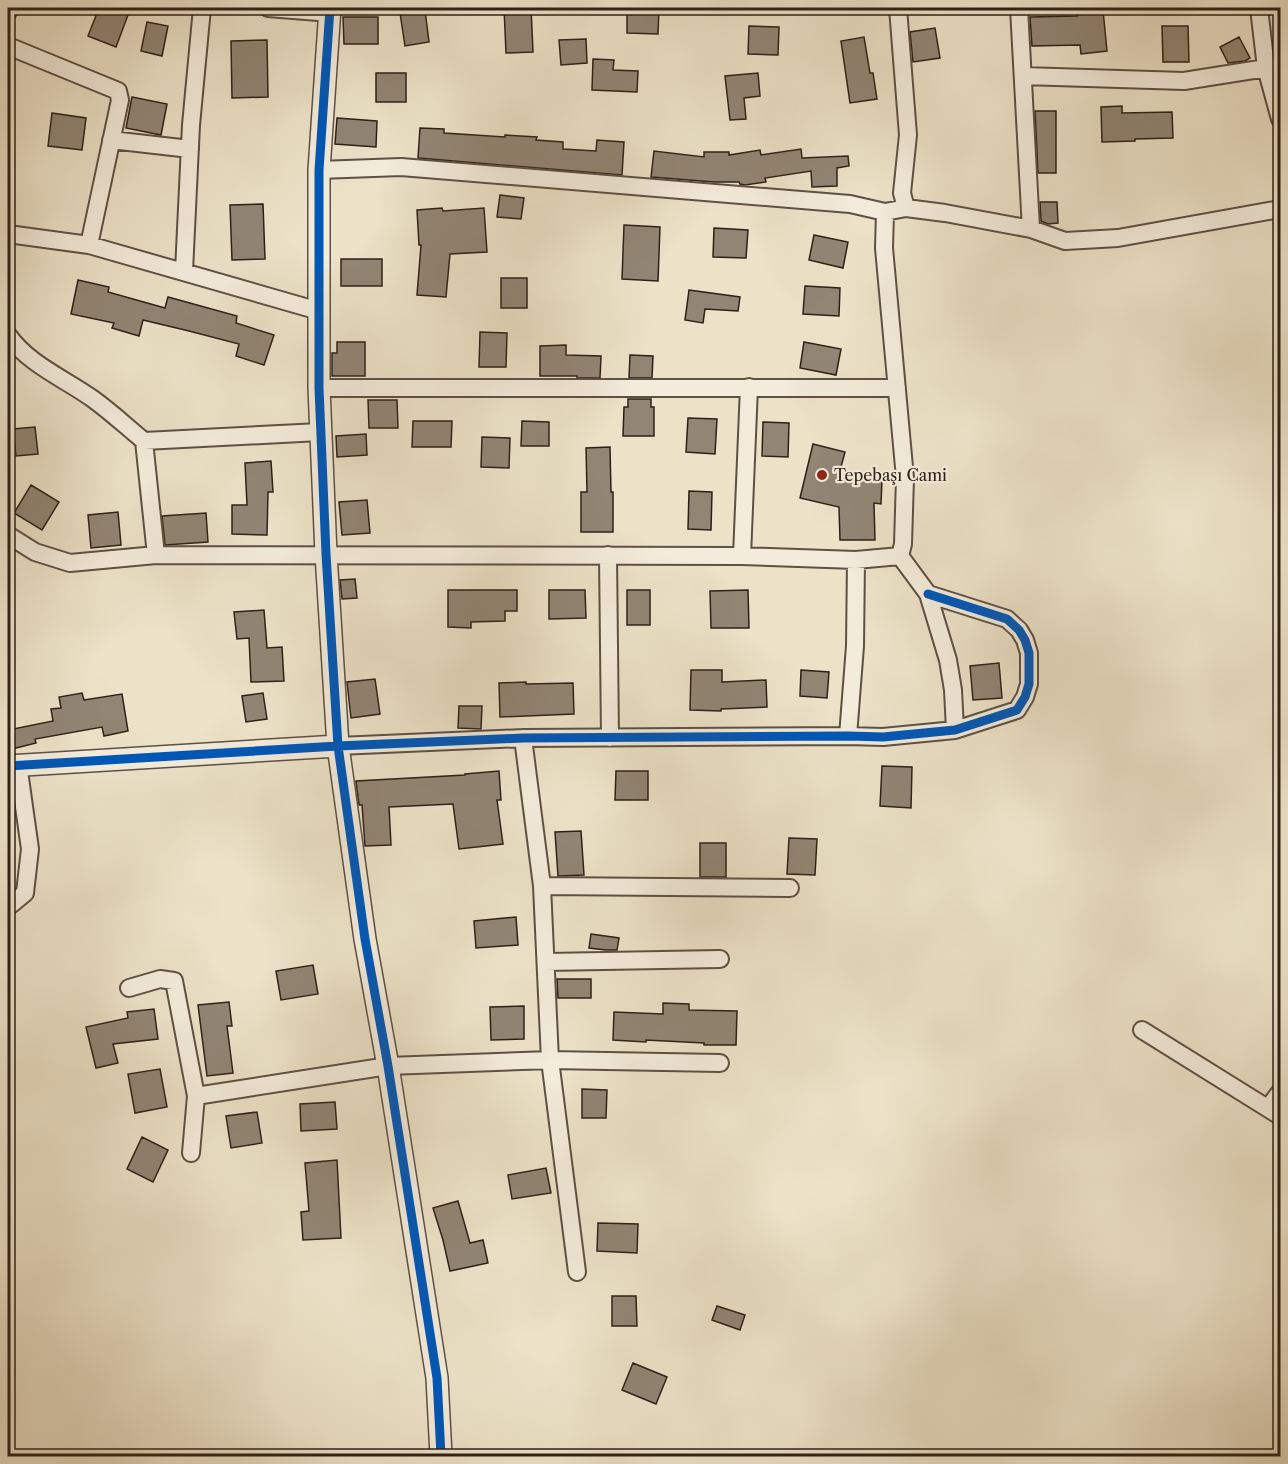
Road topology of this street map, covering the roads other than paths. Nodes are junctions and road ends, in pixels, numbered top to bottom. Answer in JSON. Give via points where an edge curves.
{"nodes":[{"id":1,"x":9,"y":8,"type":"edge"},
{"id":2,"x":202,"y":8,"type":"edge"},
{"id":3,"x":267,"y":8,"type":"edge"},
{"id":4,"x":898,"y":8,"type":"edge"},
{"id":5,"x":1019,"y":8,"type":"edge"},
{"id":6,"x":1259,"y":8,"type":"edge"},
{"id":7,"x":331,"y":10,"type":"edge"},
{"id":8,"x":8,"y":12,"type":"edge"},
{"id":9,"x":8,"y":46,"type":"edge"},
{"id":10,"x":1266,"y":68,"type":"junction"},
{"id":11,"x":1023,"y":76,"type":"junction"},
{"id":12,"x":1281,"y":119,"type":"edge"},
{"id":13,"x":111,"y":140,"type":"junction"},
{"id":14,"x":190,"y":149,"type":"junction"},
{"id":15,"x":319,"y":170,"type":"junction"},
{"id":16,"x":906,"y":208,"type":"junction"},
{"id":17,"x":1281,"y":209,"type":"edge"},
{"id":18,"x":885,"y":212,"type":"junction"},
{"id":19,"x":1031,"y":229,"type":"junction"},
{"id":20,"x":8,"y":234,"type":"edge"},
{"id":21,"x":88,"y":245,"type":"junction"},
{"id":22,"x":184,"y":271,"type":"junction"},
{"id":23,"x":319,"y":311,"type":"junction"},
{"id":24,"x":8,"y":335,"type":"edge"},
{"id":25,"x":749,"y":387,"type":"junction"},
{"id":26,"x":319,"y":388,"type":"junction"},
{"id":27,"x":897,"y":388,"type":"junction"},
{"id":28,"x":320,"y":432,"type":"junction"},
{"id":29,"x":144,"y":441,"type":"junction"},
{"id":30,"x":8,"y":535,"type":"edge"},
{"id":31,"x":326,"y":554,"type":"junction"},
{"id":32,"x":156,"y":555,"type":"junction"},
{"id":33,"x":608,"y":555,"type":"junction"},
{"id":34,"x":742,"y":556,"type":"junction"},
{"id":35,"x":900,"y":556,"type":"junction"},
{"id":36,"x":856,"y":560,"type":"junction"},
{"id":37,"x":928,"y":594,"type":"junction"},
{"id":38,"x":955,"y":730,"type":"junction"},
{"id":39,"x":848,"y":736,"type":"junction"},
{"id":40,"x":523,"y":738,"type":"junction"},
{"id":41,"x":610,"y":738,"type":"junction"},
{"id":42,"x":339,"y":746,"type":"junction"},
{"id":43,"x":13,"y":765,"type":"edge"},
{"id":44,"x":542,"y":886,"type":"junction"},
{"id":45,"x":790,"y":888,"type":"dead end"},
{"id":46,"x":8,"y":907,"type":"edge"},
{"id":47,"x":720,"y":959,"type":"dead end"},
{"id":48,"x":546,"y":962,"type":"junction"},
{"id":49,"x":129,"y":988,"type":"dead end"},
{"id":50,"x":1142,"y":1029,"type":"dead end"},
{"id":51,"x":550,"y":1060,"type":"junction"},
{"id":52,"x":720,"y":1063,"type":"dead end"},
{"id":53,"x":388,"y":1066,"type":"junction"},
{"id":54,"x":1281,"y":1092,"type":"edge"},
{"id":55,"x":196,"y":1095,"type":"junction"},
{"id":56,"x":1274,"y":1112,"type":"edge"},
{"id":57,"x":191,"y":1153,"type":"dead end"},
{"id":58,"x":577,"y":1272,"type":"dead end"},
{"id":59,"x":441,"y":1456,"type":"edge"}],
"edges":[{"from":1,"to":8,"type":"street"},
{"from":2,"to":14,"type":"street"},
{"from":3,"to":7,"type":"street"},
{"from":4,"to":16,"type":"street","via":[[909,135],[902,194]]},
{"from":5,"to":11,"type":"street"},
{"from":6,"to":10,"type":"street"},
{"from":7,"to":15,"type":"street"},
{"from":9,"to":13,"type":"street","via":[[118,91],[120,100]]},
{"from":10,"to":11,"type":"street","via":[[1184,81]]},
{"from":10,"to":12,"type":"street"},
{"from":11,"to":19,"type":"street"},
{"from":13,"to":14,"type":"street"},
{"from":13,"to":21,"type":"street"},
{"from":14,"to":22,"type":"street"},
{"from":15,"to":18,"type":"street","via":[[401,167],[850,204]]},
{"from":15,"to":23,"type":"street"},
{"from":16,"to":18,"type":"street"},
{"from":16,"to":19,"type":"street"},
{"from":17,"to":19,"type":"street","via":[[1118,238],[1065,240]]},
{"from":18,"to":27,"type":"street","via":[[884,248]]},
{"from":20,"to":21,"type":"street"},
{"from":21,"to":22,"type":"street"},
{"from":22,"to":23,"type":"street"},
{"from":23,"to":26,"type":"street"},
{"from":24,"to":29,"type":"street","via":[[35,361],[95,400]]},
{"from":25,"to":26,"type":"street"},
{"from":25,"to":27,"type":"street"},
{"from":25,"to":34,"type":"street"},
{"from":26,"to":28,"type":"street"},
{"from":27,"to":35,"type":"street","via":[[905,478]]},
{"from":28,"to":29,"type":"street"},
{"from":28,"to":31,"type":"street"},
{"from":29,"to":32,"type":"street"},
{"from":30,"to":32,"type":"street","via":[[35,552],[70,563]]},
{"from":31,"to":32,"type":"street"},
{"from":31,"to":33,"type":"street"},
{"from":31,"to":42,"type":"street"},
{"from":33,"to":34,"type":"street"},
{"from":33,"to":41,"type":"street"},
{"from":34,"to":36,"type":"street"},
{"from":35,"to":36,"type":"street"},
{"from":35,"to":37,"type":"street"},
{"from":36,"to":39,"type":"street"},
{"from":37,"to":38,"type":"street","via":[[948,660]]},
{"from":37,"to":38,"type":"street","via":[[1007,619],[1019,630],[1029,653],[1029,684],[1017,710]]},
{"from":38,"to":39,"type":"street"},
{"from":39,"to":41,"type":"street"},
{"from":40,"to":41,"type":"street"},
{"from":40,"to":42,"type":"street"},
{"from":40,"to":44,"type":"street"},
{"from":42,"to":43,"type":"street"},
{"from":42,"to":53,"type":"street","via":[[365,939]]},
{"from":43,"to":46,"type":"street","via":[[30,849],[25,893]]},
{"from":44,"to":45,"type":"street"},
{"from":44,"to":48,"type":"street"},
{"from":47,"to":48,"type":"street"},
{"from":48,"to":51,"type":"street"},
{"from":49,"to":55,"type":"street","via":[[160,979],[174,981]]},
{"from":50,"to":56,"type":"street"},
{"from":51,"to":52,"type":"street"},
{"from":51,"to":53,"type":"street"},
{"from":51,"to":58,"type":"street"},
{"from":53,"to":55,"type":"street"},
{"from":53,"to":59,"type":"street","via":[[437,1378]]},
{"from":54,"to":56,"type":"street"},
{"from":55,"to":57,"type":"street"}]}
